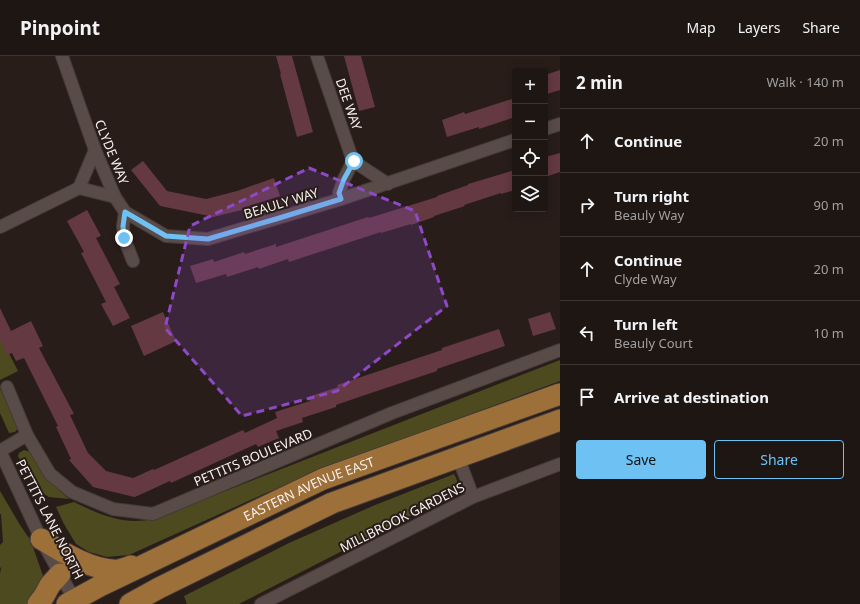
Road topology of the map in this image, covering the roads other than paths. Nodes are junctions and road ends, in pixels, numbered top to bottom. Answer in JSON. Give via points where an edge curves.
{"nodes":[{"id":1,"x":62,"y":56,"type":"edge"},
{"id":2,"x":317,"y":56,"type":"edge"},
{"id":3,"x":560,"y":124,"type":"edge"},
{"id":4,"x":548,"y":128,"type":"edge"},
{"id":5,"x":512,"y":141,"type":"edge"},
{"id":6,"x":95,"y":150,"type":"junction"},
{"id":7,"x":354,"y":161,"type":"junction"},
{"id":8,"x":388,"y":184,"type":"junction"},
{"id":9,"x":80,"y":188,"type":"junction"},
{"id":10,"x":115,"y":197,"type":"junction"},
{"id":11,"x":341,"y":199,"type":"junction"},
{"id":12,"x":125,"y":212,"type":"junction"},
{"id":13,"x":0,"y":227,"type":"edge"},
{"id":14,"x":166,"y":236,"type":"joint"},
{"id":15,"x":133,"y":261,"type":"dead end"},
{"id":16,"x":560,"y":350,"type":"edge"},
{"id":17,"x":7,"y":387,"type":"dead end"},
{"id":18,"x":560,"y":394,"type":"edge"},
{"id":19,"x":560,"y":420,"type":"edge"},
{"id":20,"x":27,"y":435,"type":"junction"},
{"id":21,"x":0,"y":451,"type":"edge"},
{"id":22,"x":458,"y":457,"type":"junction"},
{"id":23,"x":560,"y":464,"type":"edge"},
{"id":24,"x":5,"y":475,"type":"edge"},
{"id":25,"x":473,"y":497,"type":"junction"},
{"id":26,"x":41,"y":539,"type":"junction"},
{"id":27,"x":158,"y":558,"type":"junction"},
{"id":28,"x":60,"y":574,"type":"junction"},
{"id":29,"x":154,"y":596,"type":"edge"},
{"id":30,"x":73,"y":602,"type":"edge"},
{"id":31,"x":38,"y":604,"type":"edge"},
{"id":32,"x":130,"y":604,"type":"edge"},
{"id":33,"x":261,"y":604,"type":"edge"}],
"edges":[{"from":1,"to":6,"type":"street","name":"CLYDE WAY"},
{"from":2,"to":7,"type":"street","name":"DEE WAY"},
{"from":3,"to":4,"type":"street"},
{"from":5,"to":8,"type":"street","name":"BEAULY WAY"},
{"from":6,"to":9,"type":"street"},
{"from":6,"to":10,"type":"street","name":"CLYDE WAY"},
{"from":7,"to":8,"type":"street"},
{"from":7,"to":11,"type":"street","via":[[339,193]]},
{"from":8,"to":11,"type":"street","name":"BEAULY WAY"},
{"from":9,"to":10,"type":"street"},
{"from":9,"to":13,"type":"street"},
{"from":10,"to":12,"type":"street","name":"CLYDE WAY"},
{"from":11,"to":14,"type":"street","name":"BEAULY WAY","via":[[208,239]]},
{"from":12,"to":14,"type":"street","name":"CLYDE WAY"},
{"from":12,"to":15,"type":"street","via":[[124,238]]},
{"from":16,"to":20,"type":"street","name":"PETTITS BOULEVARD","via":[[392,413],[153,514],[113,509],[72,492],[50,474]]},
{"from":17,"to":20,"type":"street","name":"PETTITS BOULEVARD"},
{"from":18,"to":27,"type":"highway","name":"EASTERN AVENUE EAST","via":[[323,479]]},
{"from":19,"to":22,"type":"highway","name":"EASTERN AVENUE EAST"},
{"from":20,"to":21,"type":"street"},
{"from":21,"to":24,"type":"street","name":"PETTITS LANE NORTH"},
{"from":22,"to":25,"type":"street"},
{"from":22,"to":29,"type":"highway","name":"EASTERN AVENUE EAST","via":[[332,503]]},
{"from":23,"to":25,"type":"street","name":"MILLBROOK GARDENS"},
{"from":24,"to":26,"type":"street","name":"PETTITS LANE NORTH"},
{"from":25,"to":33,"type":"street","name":"MILLBROOK GARDENS"},
{"from":26,"to":27,"type":"highway","via":[[66,554],[100,568],[120,570]]},
{"from":26,"to":28,"type":"street","name":"PETTITS LANE NORTH"},
{"from":27,"to":30,"type":"highway","name":"EASTERN AVENUE EAST"},
{"from":28,"to":30,"type":"street","name":"PETTITS LANE NORTH"},
{"from":28,"to":31,"type":"highway","via":[[50,584]]},
{"from":29,"to":32,"type":"highway","name":"EASTERN AVENUE EAST"}]}
